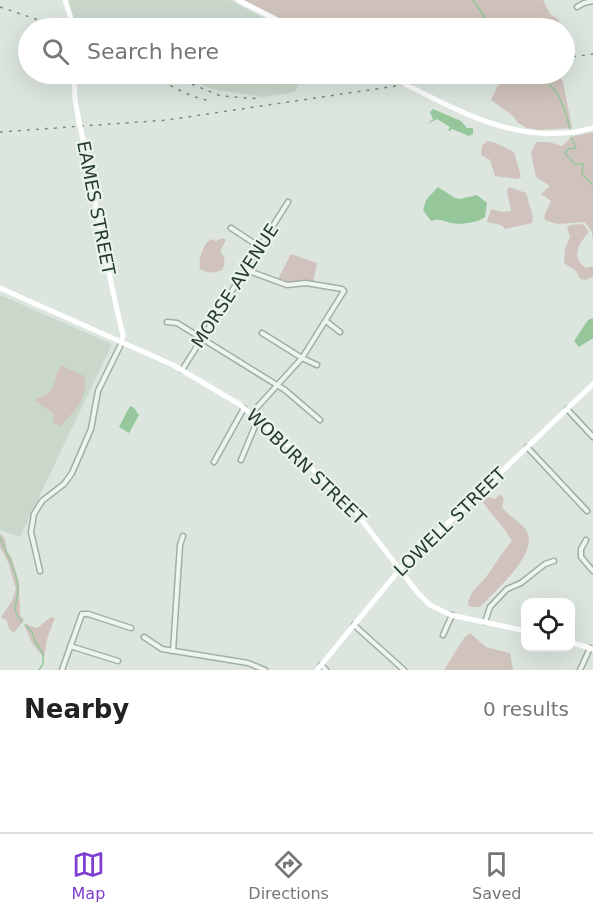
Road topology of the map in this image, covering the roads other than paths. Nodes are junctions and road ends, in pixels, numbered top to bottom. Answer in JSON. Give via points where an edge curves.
{"nodes":[{"id":1,"x":65,"y":0,"type":"edge"},
{"id":2,"x":238,"y":0,"type":"edge"},
{"id":3,"x":593,"y":1,"type":"edge"},
{"id":4,"x":577,"y":8,"type":"dead end"},
{"id":5,"x":71,"y":18,"type":"edge"},
{"id":6,"x":273,"y":18,"type":"edge"},
{"id":7,"x":74,"y":84,"type":"edge"},
{"id":8,"x":406,"y":84,"type":"edge"},
{"id":9,"x":593,"y":128,"type":"edge"},
{"id":10,"x":288,"y":202,"type":"dead end"},
{"id":11,"x":231,"y":228,"type":"dead end"},
{"id":12,"x":261,"y":247,"type":"junction"},
{"id":13,"x":246,"y":270,"type":"junction"},
{"id":14,"x":0,"y":288,"type":"edge"},
{"id":15,"x":326,"y":321,"type":"junction"},
{"id":16,"x":167,"y":322,"type":"dead end"},
{"id":17,"x":340,"y":332,"type":"dead end"},
{"id":18,"x":262,"y":333,"type":"dead end"},
{"id":19,"x":202,"y":339,"type":"junction"},
{"id":20,"x":122,"y":342,"type":"junction"},
{"id":21,"x":302,"y":358,"type":"junction"},
{"id":22,"x":317,"y":365,"type":"dead end"},
{"id":23,"x":182,"y":370,"type":"junction"},
{"id":24,"x":593,"y":384,"type":"edge"},
{"id":25,"x":278,"y":386,"type":"junction"},
{"id":26,"x":244,"y":407,"type":"junction"},
{"id":27,"x":567,"y":409,"type":"junction"},
{"id":28,"x":252,"y":414,"type":"junction"},
{"id":29,"x":259,"y":418,"type":"junction"},
{"id":30,"x":320,"y":420,"type":"dead end"},
{"id":31,"x":593,"y":437,"type":"edge"},
{"id":32,"x":527,"y":447,"type":"junction"},
{"id":33,"x":241,"y":460,"type":"dead end"},
{"id":34,"x":214,"y":462,"type":"dead end"},
{"id":35,"x":587,"y":511,"type":"dead end"},
{"id":36,"x":183,"y":536,"type":"dead end"},
{"id":37,"x":586,"y":540,"type":"dead end"},
{"id":38,"x":554,"y":561,"type":"dead end"},
{"id":39,"x":400,"y":569,"type":"junction"},
{"id":40,"x":40,"y":571,"type":"dead end"},
{"id":41,"x":593,"y":571,"type":"edge"},
{"id":42,"x":452,"y":615,"type":"junction"},
{"id":43,"x":485,"y":622,"type":"junction"},
{"id":44,"x":354,"y":625,"type":"junction"},
{"id":45,"x":131,"y":628,"type":"dead end"},
{"id":46,"x":521,"y":630,"type":"edge"},
{"id":47,"x":443,"y":635,"type":"dead end"},
{"id":48,"x":144,"y":637,"type":"dead end"},
{"id":49,"x":575,"y":644,"type":"edge"},
{"id":50,"x":70,"y":646,"type":"junction"},
{"id":51,"x":591,"y":649,"type":"edge"},
{"id":52,"x":173,"y":651,"type":"junction"},
{"id":53,"x":118,"y":661,"type":"dead end"},
{"id":54,"x":319,"y":668,"type":"edge"},
{"id":55,"x":62,"y":670,"type":"edge"},
{"id":56,"x":266,"y":670,"type":"edge"},
{"id":57,"x":326,"y":670,"type":"edge"},
{"id":58,"x":404,"y":670,"type":"edge"},
{"id":59,"x":580,"y":670,"type":"edge"}],
"edges":[{"from":1,"to":5,"type":"main road"},
{"from":2,"to":6,"type":"main road"},
{"from":3,"to":4,"type":"street"},
{"from":7,"to":20,"type":"main road","name":"EAMES STREET","bridge":true},
{"from":8,"to":9,"type":"main road","bridge":true,"via":[[464,114],[514,130],[554,134]]},
{"from":10,"to":12,"type":"street","name":"MORSE AVENUE"},
{"from":11,"to":12,"type":"street"},
{"from":12,"to":13,"type":"street","name":"MORSE AVENUE"},
{"from":13,"to":15,"type":"street","via":[[287,285],[306,283],[343,289]]},
{"from":13,"to":19,"type":"street","name":"MORSE AVENUE"},
{"from":14,"to":20,"type":"main road","name":"WOBURN STREET"},
{"from":15,"to":17,"type":"street"},
{"from":15,"to":21,"type":"street"},
{"from":16,"to":19,"type":"street","via":[[177,323]]},
{"from":18,"to":21,"type":"street"},
{"from":19,"to":23,"type":"street","name":"MORSE AVENUE"},
{"from":19,"to":25,"type":"street"},
{"from":20,"to":23,"type":"main road","name":"WOBURN STREET"},
{"from":20,"to":40,"type":"street","via":[[98,391],[91,429],[70,475],[34,514],[31,532]]},
{"from":21,"to":22,"type":"street"},
{"from":21,"to":25,"type":"street"},
{"from":23,"to":26,"type":"main road","name":"WOBURN STREET"},
{"from":24,"to":27,"type":"main road","name":"LOWELL STREET"},
{"from":25,"to":28,"type":"street"},
{"from":25,"to":30,"type":"street"},
{"from":26,"to":28,"type":"main road","name":"WOBURN STREET"},
{"from":26,"to":34,"type":"street"},
{"from":27,"to":31,"type":"street"},
{"from":27,"to":32,"type":"main road","name":"LOWELL STREET"},
{"from":28,"to":29,"type":"main road","name":"WOBURN STREET"},
{"from":29,"to":33,"type":"street"},
{"from":29,"to":39,"type":"main road","name":"WOBURN STREET","via":[[354,510]]},
{"from":32,"to":35,"type":"street"},
{"from":32,"to":39,"type":"main road","name":"LOWELL STREET"},
{"from":36,"to":52,"type":"street"},
{"from":37,"to":41,"type":"street","via":[[581,558]]},
{"from":38,"to":43,"type":"street","via":[[505,591],[490,607]]},
{"from":39,"to":42,"type":"main road","name":"WOBURN STREET","via":[[425,600]]},
{"from":39,"to":44,"type":"main road","name":"LOWELL STREET"},
{"from":42,"to":43,"type":"main road","name":"WOBURN STREET"},
{"from":42,"to":47,"type":"street"},
{"from":43,"to":46,"type":"main road","name":"WOBURN STREET"},
{"from":44,"to":54,"type":"main road","name":"LOWELL STREET"},
{"from":44,"to":58,"type":"street"},
{"from":45,"to":50,"type":"street","via":[[82,614]]},
{"from":48,"to":52,"type":"street"},
{"from":49,"to":51,"type":"main road"},
{"from":50,"to":53,"type":"street"},
{"from":50,"to":55,"type":"street"},
{"from":51,"to":59,"type":"street"},
{"from":52,"to":56,"type":"street","via":[[248,663]]},
{"from":54,"to":57,"type":"street"}]}
